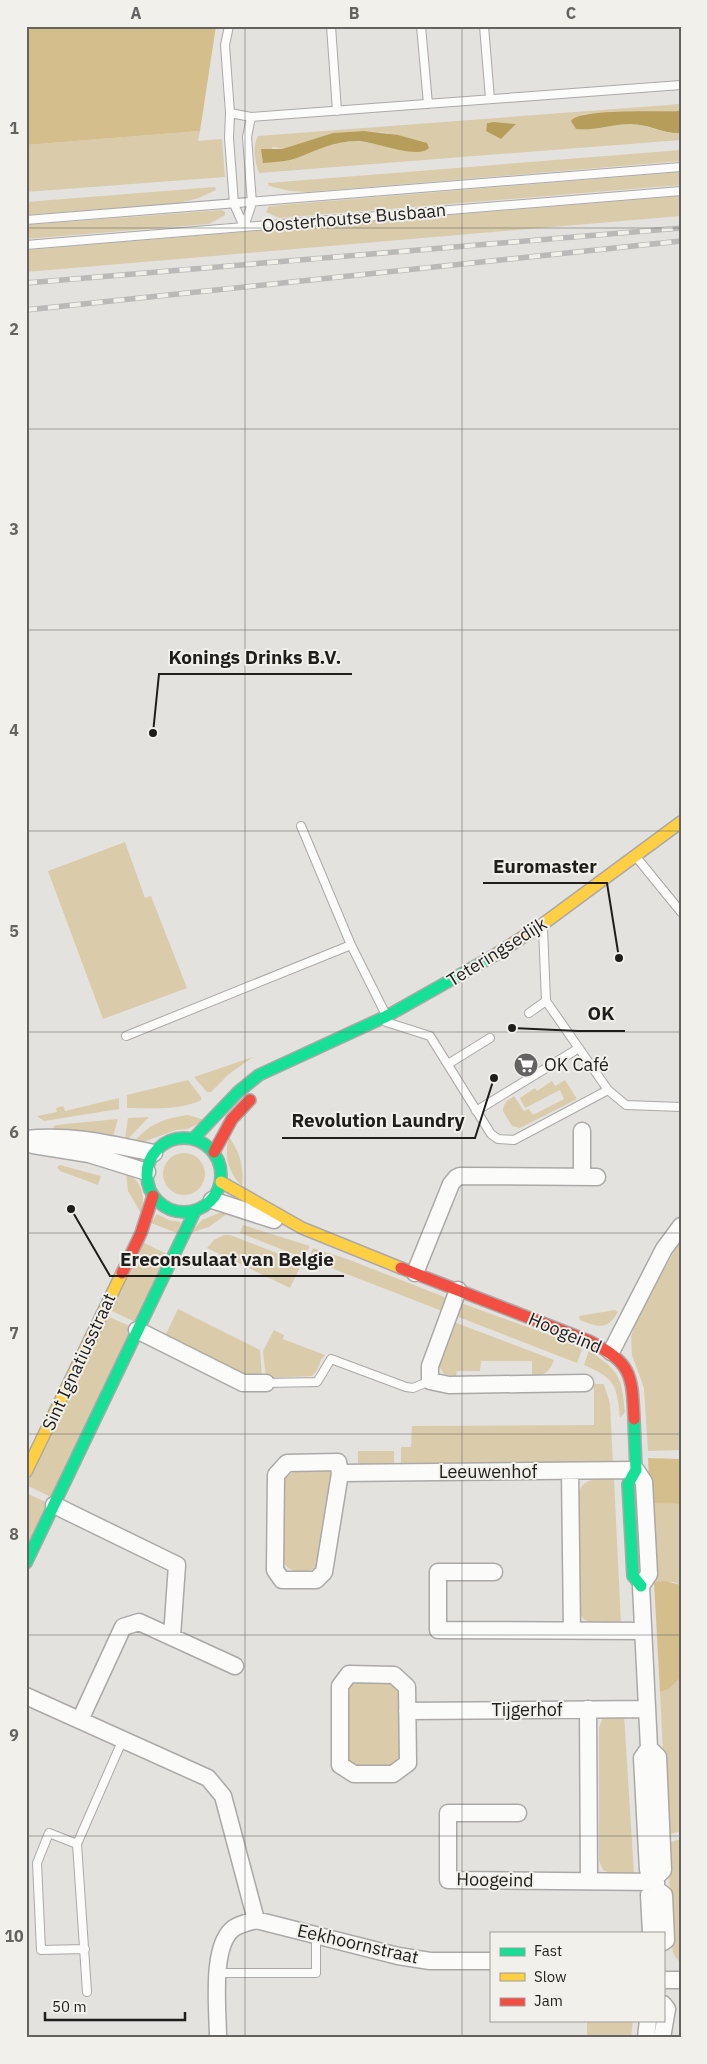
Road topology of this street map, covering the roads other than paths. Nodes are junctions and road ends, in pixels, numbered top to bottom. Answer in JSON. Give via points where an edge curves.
{"nodes":[{"id":1,"x":229,"y":26,"type":"edge"},
{"id":2,"x":332,"y":26,"type":"edge"},
{"id":3,"x":421,"y":26,"type":"edge"},
{"id":4,"x":484,"y":26,"type":"edge"},
{"id":5,"x":681,"y":85,"type":"edge"},
{"id":6,"x":490,"y":99,"type":"junction"},
{"id":7,"x":428,"y":104,"type":"junction"},
{"id":8,"x":337,"y":110,"type":"junction"},
{"id":9,"x":230,"y":113,"type":"junction"},
{"id":10,"x":251,"y":117,"type":"junction"},
{"id":11,"x":681,"y":167,"type":"edge"},
{"id":12,"x":681,"y":191,"type":"edge"},
{"id":13,"x":252,"y":203,"type":"junction"},
{"id":14,"x":234,"y":204,"type":"junction"},
{"id":15,"x":26,"y":220,"type":"edge"},
{"id":16,"x":244,"y":228,"type":"junction"},
{"id":17,"x":26,"y":245,"type":"edge"},
{"id":18,"x":681,"y":822,"type":"edge"},
{"id":19,"x":301,"y":826,"type":"dead end"},
{"id":20,"x":636,"y":856,"type":"junction"},
{"id":21,"x":681,"y":912,"type":"edge"},
{"id":22,"x":543,"y":924,"type":"junction"},
{"id":23,"x":351,"y":945,"type":"junction"},
{"id":24,"x":546,"y":1001,"type":"junction"},
{"id":25,"x":529,"y":1013,"type":"dead end"},
{"id":26,"x":383,"y":1018,"type":"junction"},
{"id":27,"x":126,"y":1036,"type":"dead end"},
{"id":28,"x":490,"y":1038,"type":"dead end"},
{"id":29,"x":579,"y":1048,"type":"junction"},
{"id":30,"x":299,"y":1058,"type":"junction"},
{"id":31,"x":448,"y":1064,"type":"junction"},
{"id":32,"x":271,"y":1081,"type":"dead end"},
{"id":33,"x":608,"y":1090,"type":"junction"},
{"id":34,"x":257,"y":1093,"type":"dead end"},
{"id":35,"x":681,"y":1106,"type":"edge"},
{"id":36,"x":476,"y":1111,"type":"junction"},
{"id":37,"x":582,"y":1131,"type":"dead end"},
{"id":38,"x":26,"y":1139,"type":"edge"},
{"id":39,"x":193,"y":1139,"type":"junction"},
{"id":40,"x":26,"y":1144,"type":"edge"},
{"id":41,"x":214,"y":1152,"type":"junction"},
{"id":42,"x":154,"y":1153,"type":"junction"},
{"id":43,"x":147,"y":1172,"type":"junction"},
{"id":44,"x":221,"y":1182,"type":"junction"},
{"id":45,"x":153,"y":1196,"type":"junction"},
{"id":46,"x":212,"y":1200,"type":"junction"},
{"id":47,"x":195,"y":1211,"type":"junction"},
{"id":48,"x":681,"y":1226,"type":"edge"},
{"id":49,"x":302,"y":1228,"type":"junction"},
{"id":50,"x":415,"y":1273,"type":"junction"},
{"id":51,"x":458,"y":1290,"type":"junction"},
{"id":52,"x":137,"y":1330,"type":"junction"},
{"id":53,"x":611,"y":1352,"type":"junction"},
{"id":54,"x":430,"y":1382,"type":"junction"},
{"id":55,"x":266,"y":1383,"type":"joint"},
{"id":56,"x":585,"y":1383,"type":"dead end"},
{"id":57,"x":636,"y":1470,"type":"junction"},
{"id":58,"x":26,"y":1472,"type":"edge"},
{"id":59,"x":570,"y":1472,"type":"junction"},
{"id":60,"x":340,"y":1473,"type":"junction"},
{"id":61,"x":54,"y":1505,"type":"junction"},
{"id":62,"x":26,"y":1563,"type":"edge"},
{"id":63,"x":494,"y":1572,"type":"dead end"},
{"id":64,"x":572,"y":1631,"type":"junction"},
{"id":65,"x":643,"y":1631,"type":"junction"},
{"id":66,"x":172,"y":1636,"type":"junction"},
{"id":67,"x":235,"y":1666,"type":"dead end"},
{"id":68,"x":26,"y":1696,"type":"edge"},
{"id":69,"x":588,"y":1709,"type":"junction"},
{"id":70,"x":647,"y":1709,"type":"junction"},
{"id":71,"x":408,"y":1711,"type":"junction"},
{"id":72,"x":80,"y":1720,"type":"junction"},
{"id":73,"x":123,"y":1739,"type":"junction"},
{"id":74,"x":518,"y":1813,"type":"dead end"},
{"id":75,"x":77,"y":1844,"type":"junction"},
{"id":76,"x":590,"y":1880,"type":"junction"},
{"id":77,"x":656,"y":1883,"type":"junction"},
{"id":78,"x":256,"y":1920,"type":"junction"},
{"id":79,"x":650,"y":1932,"type":"edge"},
{"id":80,"x":316,"y":1935,"type":"junction"},
{"id":81,"x":664,"y":1941,"type":"edge"},
{"id":82,"x":85,"y":1949,"type":"junction"},
{"id":83,"x":490,"y":1961,"type":"edge"},
{"id":84,"x":218,"y":1972,"type":"junction"},
{"id":85,"x":664,"y":1980,"type":"edge"},
{"id":86,"x":681,"y":1980,"type":"edge"},
{"id":87,"x":87,"y":1992,"type":"dead end"},
{"id":88,"x":664,"y":2005,"type":"edge"},
{"id":89,"x":648,"y":2022,"type":"edge"},
{"id":90,"x":218,"y":2038,"type":"edge"},
{"id":91,"x":646,"y":2038,"type":"edge"},
{"id":92,"x":662,"y":2038,"type":"edge"}],
"edges":[{"from":1,"to":9,"type":"lane","via":[[225,45]]},
{"from":2,"to":8,"type":"lane"},
{"from":3,"to":7,"type":"lane"},
{"from":4,"to":6,"type":"lane"},
{"from":5,"to":6,"type":"lane"},
{"from":6,"to":7,"type":"lane"},
{"from":7,"to":8,"type":"lane"},
{"from":8,"to":10,"type":"lane"},
{"from":9,"to":10,"type":"lane"},
{"from":9,"to":14,"type":"lane"},
{"from":10,"to":13,"type":"lane","via":[[247,137]]},
{"from":11,"to":13,"type":"lane","name":"Oosterhoutse Busbaan"},
{"from":12,"to":16,"type":"lane","name":"Oosterhoutse Busbaan"},
{"from":13,"to":14,"type":"lane","name":"Oosterhoutse Busbaan"},
{"from":13,"to":16,"type":"lane"},
{"from":14,"to":15,"type":"lane","name":"Oosterhoutse Busbaan"},
{"from":14,"to":16,"type":"lane"},
{"from":16,"to":17,"type":"lane","name":"Oosterhoutse Busbaan"},
{"from":18,"to":20,"type":"main road","name":"Teteringsedijk"},
{"from":19,"to":23,"type":"lane"},
{"from":20,"to":21,"type":"lane"},
{"from":20,"to":22,"type":"main road","name":"Teteringsedijk"},
{"from":22,"to":24,"type":"lane"},
{"from":22,"to":26,"type":"main road","name":"Teteringsedijk","via":[[477,967]]},
{"from":23,"to":26,"type":"lane"},
{"from":23,"to":27,"type":"lane"},
{"from":24,"to":25,"type":"lane"},
{"from":24,"to":29,"type":"lane"},
{"from":26,"to":30,"type":"main road","name":"Teteringsedijk"},
{"from":26,"to":31,"type":"lane","via":[[430,1036]]},
{"from":28,"to":31,"type":"lane"},
{"from":29,"to":33,"type":"lane"},
{"from":29,"to":36,"type":"lane"},
{"from":30,"to":32,"type":"main road","name":"Teteringsedijk"},
{"from":30,"to":39,"type":"main road","name":"Teteringsedijk","via":[[259,1075]]},
{"from":31,"to":36,"type":"lane"},
{"from":33,"to":35,"type":"lane","via":[[626,1105]]},
{"from":33,"to":36,"type":"lane","via":[[514,1140],[491,1134]]},
{"from":34,"to":41,"type":"main road","via":[[232,1119]]},
{"from":37,"to":50,"type":"street","via":[[590,1177],[456,1178]]},
{"from":38,"to":42,"type":"street","via":[[84,1139]]},
{"from":39,"to":41,"type":"main road"},
{"from":39,"to":42,"type":"main road","via":[[171,1140]]},
{"from":40,"to":43,"type":"street","via":[[89,1154]]},
{"from":41,"to":44,"type":"main road","via":[[222,1172]]},
{"from":42,"to":43,"type":"main road"},
{"from":43,"to":45,"type":"main road"},
{"from":44,"to":46,"type":"main road"},
{"from":44,"to":49,"type":"main road","name":"Hoogeind"},
{"from":45,"to":47,"type":"main road","via":[[172,1210],[183,1213]]},
{"from":45,"to":58,"type":"main road","name":"Sint Ignatiusstraat","via":[[140,1233]]},
{"from":46,"to":47,"type":"main road"},
{"from":46,"to":49,"type":"street","name":"Hoogeind"},
{"from":47,"to":52,"type":"main road"},
{"from":48,"to":53,"type":"street","via":[[664,1249]]},
{"from":49,"to":50,"type":"main road","name":"Hoogeind"},
{"from":50,"to":51,"type":"main road","name":"Hoogeind"},
{"from":51,"to":53,"type":"main road","name":"Hoogeind"},
{"from":51,"to":54,"type":"street","via":[[430,1366]]},
{"from":52,"to":55,"type":"street","via":[[242,1383]]},
{"from":52,"to":61,"type":"main road"},
{"from":53,"to":57,"type":"main road","name":"Hoogeind","via":[[628,1370],[632,1382]]},
{"from":54,"to":55,"type":"lane","via":[[406,1387],[331,1359],[316,1382]]},
{"from":54,"to":56,"type":"street","via":[[449,1385]]},
{"from":57,"to":59,"type":"street","name":"Leeuwenhof"},
{"from":57,"to":65,"type":"street","name":"Hoogeind","via":[[644,1482],[649,1574],[641,1586]]},
{"from":59,"to":60,"type":"street","name":"Leeuwenhof"},
{"from":59,"to":64,"type":"street"},
{"from":60,"to":60,"type":"street","via":[[338,1462],[286,1463],[276,1475],[275,1570],[282,1580],[316,1580],[324,1572]]},
{"from":61,"to":62,"type":"main road"},
{"from":61,"to":66,"type":"street","via":[[177,1565]]},
{"from":63,"to":64,"type":"street","via":[[438,1572],[438,1630]]},
{"from":64,"to":65,"type":"street"},
{"from":65,"to":70,"type":"street","name":"Hoogeind"},
{"from":66,"to":67,"type":"street"},
{"from":66,"to":72,"type":"street","via":[[139,1622],[123,1627]]},
{"from":68,"to":72,"type":"street"},
{"from":69,"to":70,"type":"street","name":"Tijgerhof"},
{"from":69,"to":71,"type":"street","name":"Tijgerhof"},
{"from":69,"to":76,"type":"street"},
{"from":70,"to":77,"type":"street","name":"Hoogeind","via":[[649,1748],[658,1757],[663,1870]]},
{"from":71,"to":71,"type":"street","via":[[407,1687],[394,1675],[349,1674],[340,1686],[340,1765],[354,1774],[393,1774],[408,1763]]},
{"from":72,"to":73,"type":"street"},
{"from":73,"to":75,"type":"lane"},
{"from":73,"to":78,"type":"street","via":[[208,1778],[224,1796]]},
{"from":74,"to":76,"type":"street","name":"Hoogeind","via":[[448,1813],[448,1880]]},
{"from":75,"to":82,"type":"lane"},
{"from":75,"to":82,"type":"lane","via":[[49,1833],[37,1862],[41,1950]]},
{"from":76,"to":77,"type":"street","name":"Hoogeind"},
{"from":77,"to":79,"type":"street","name":"Hoogeind","via":[[649,1895]]},
{"from":77,"to":81,"type":"street","via":[[664,1895]]},
{"from":78,"to":80,"type":"street","name":"Eekhoornstraat"},
{"from":78,"to":84,"type":"street","via":[[234,1928],[222,1941]]},
{"from":80,"to":83,"type":"street","name":"Eekhoornstraat","via":[[430,1961]]},
{"from":80,"to":84,"type":"lane","via":[[316,1973]]},
{"from":82,"to":87,"type":"lane"},
{"from":84,"to":90,"type":"street"},
{"from":85,"to":86,"type":"street"},
{"from":88,"to":92,"type":"street","via":[[667,2009]]},
{"from":89,"to":91,"type":"street"}]}
